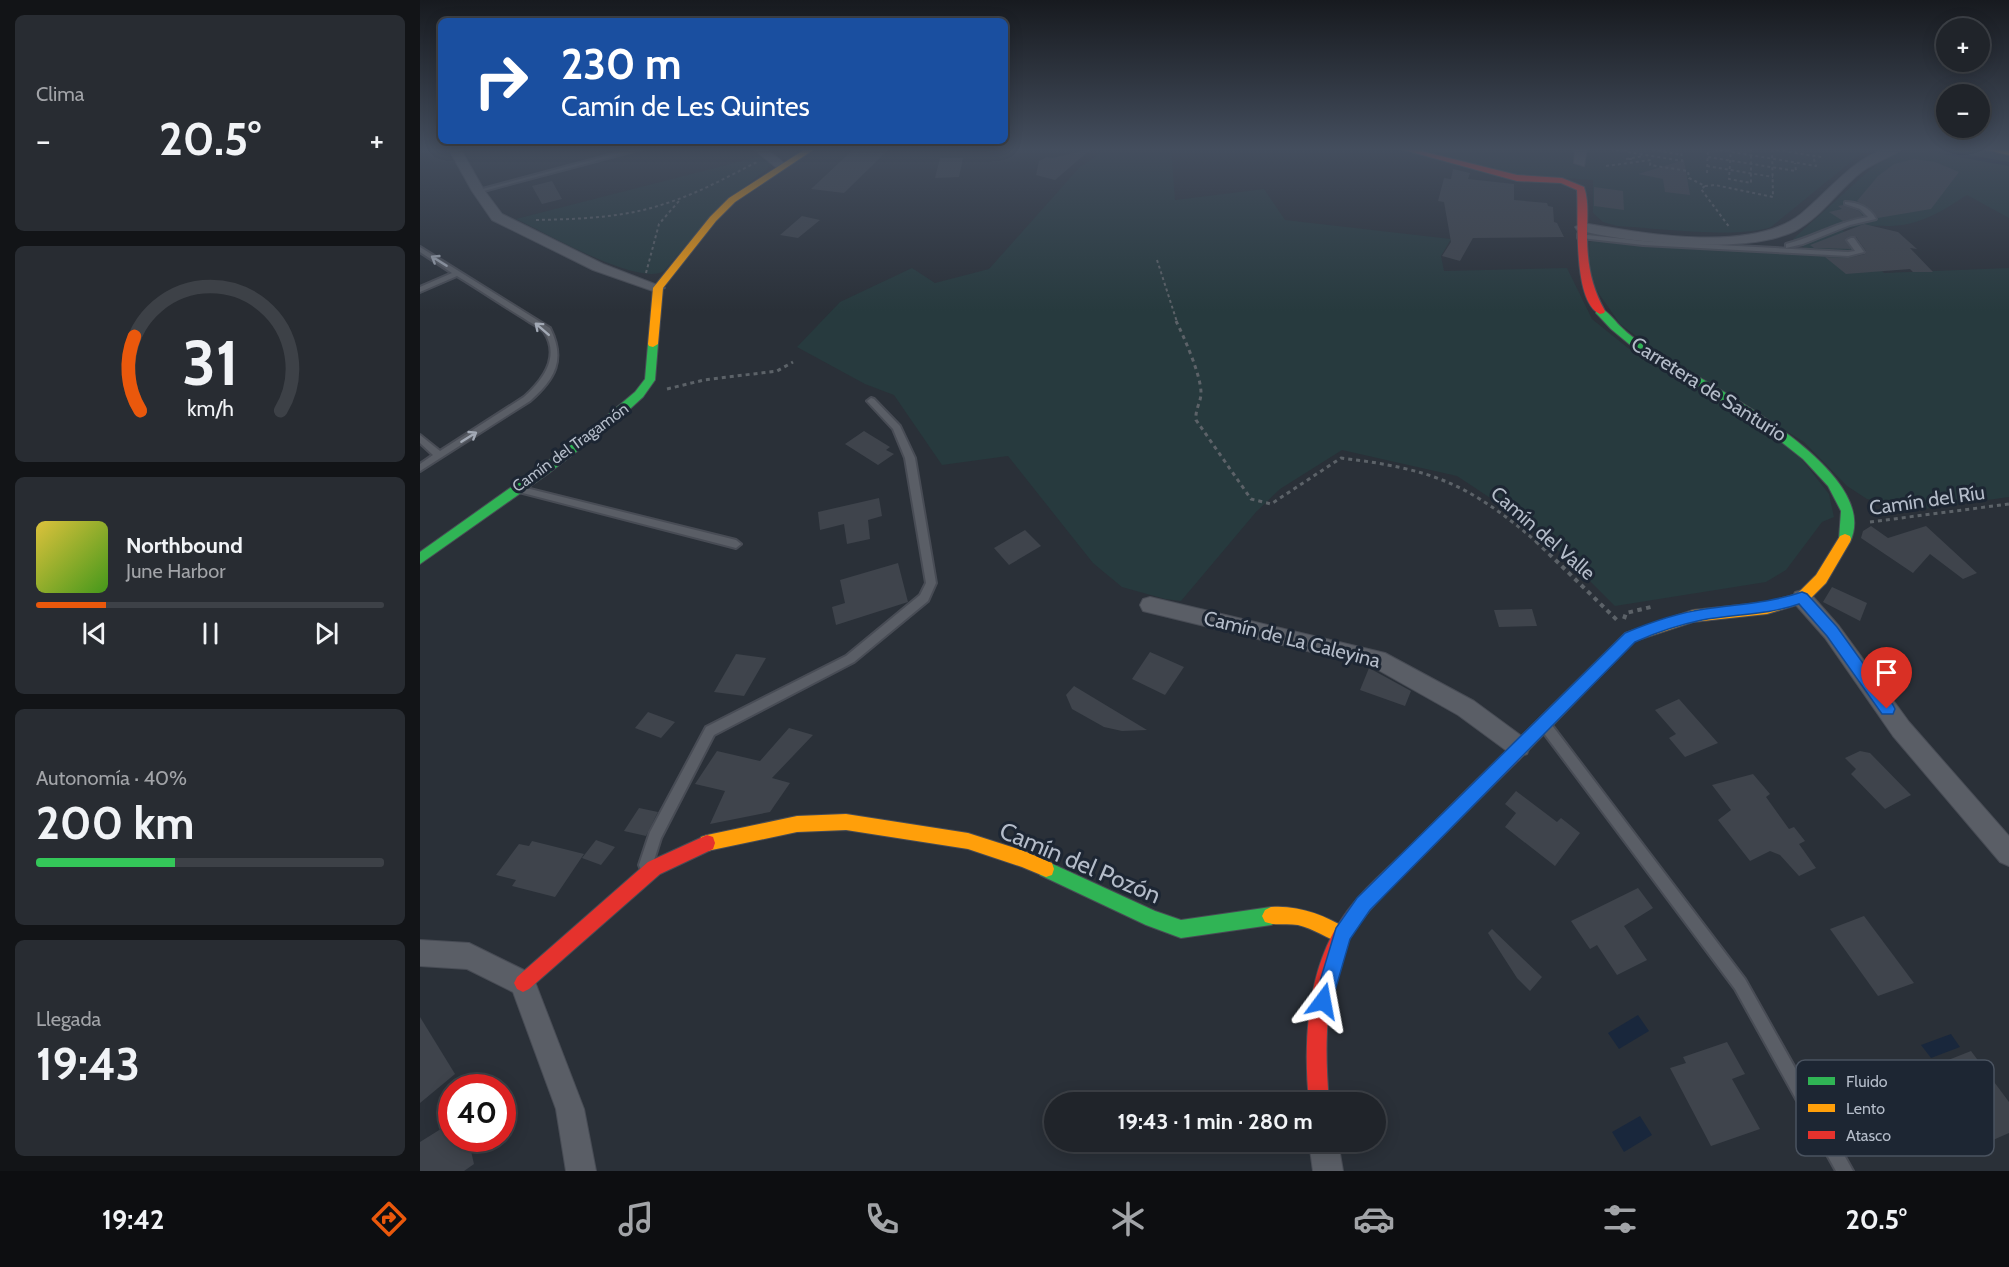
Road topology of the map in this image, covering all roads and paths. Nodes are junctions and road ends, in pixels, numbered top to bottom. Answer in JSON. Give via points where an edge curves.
{"nodes":[{"id":1,"x":487,"y":203,"type":"edge"},
{"id":2,"x":662,"y":203,"type":"edge"},
{"id":3,"x":676,"y":203,"type":"edge"},
{"id":4,"x":729,"y":203,"type":"edge"},
{"id":5,"x":1581,"y":203,"type":"edge"},
{"id":6,"x":1711,"y":203,"type":"edge"},
{"id":7,"x":1820,"y":203,"type":"edge"},
{"id":8,"x":1848,"y":203,"type":"dead end"},
{"id":9,"x":510,"y":224,"type":"junction"},
{"id":10,"x":1730,"y":228,"type":"dead end"},
{"id":11,"x":1582,"y":232,"type":"junction"},
{"id":12,"x":1851,"y":240,"type":"dead end"},
{"id":13,"x":420,"y":249,"type":"edge"},
{"id":14,"x":1775,"y":249,"type":"junction"},
{"id":15,"x":1157,"y":260,"type":"dead end"},
{"id":16,"x":458,"y":273,"type":"junction"},
{"id":17,"x":645,"y":283,"type":"junction"},
{"id":18,"x":658,"y":288,"type":"junction"},
{"id":19,"x":420,"y":290,"type":"edge"},
{"id":20,"x":793,"y":363,"type":"dead end"},
{"id":21,"x":640,"y":395,"type":"junction"},
{"id":22,"x":871,"y":401,"type":"dead end"},
{"id":23,"x":420,"y":438,"type":"edge"},
{"id":24,"x":439,"y":455,"type":"junction"},
{"id":25,"x":420,"y":468,"type":"edge"},
{"id":26,"x":515,"y":488,"type":"junction"},
{"id":27,"x":2009,"y":504,"type":"edge"},
{"id":28,"x":1850,"y":526,"type":"junction"},
{"id":29,"x":736,"y":544,"type":"dead end"},
{"id":30,"x":420,"y":559,"type":"edge"},
{"id":31,"x":1802,"y":598,"type":"junction"},
{"id":32,"x":1150,"y":604,"type":"dead end"},
{"id":33,"x":1659,"y":605,"type":"dead end"},
{"id":34,"x":1544,"y":723,"type":"junction"},
{"id":35,"x":1519,"y":747,"type":"junction"},
{"id":36,"x":2009,"y":854,"type":"edge"},
{"id":37,"x":641,"y":879,"type":"junction"},
{"id":38,"x":1342,"y":934,"type":"junction"},
{"id":39,"x":420,"y":953,"type":"edge"},
{"id":40,"x":523,"y":983,"type":"junction"},
{"id":41,"x":1796,"y":1084,"type":"edge"},
{"id":42,"x":1318,"y":1092,"type":"edge"},
{"id":43,"x":1325,"y":1152,"type":"edge"},
{"id":44,"x":1837,"y":1156,"type":"edge"},
{"id":45,"x":581,"y":1171,"type":"edge"},
{"id":46,"x":1328,"y":1171,"type":"edge"},
{"id":47,"x":1845,"y":1171,"type":"edge"}],
"edges":[{"from":1,"to":9,"type":"street","via":[[497,217]]},
{"from":2,"to":9,"type":"path","via":[[601,217]]},
{"from":3,"to":17,"type":"path","via":[[657,225]]},
{"from":4,"to":18,"type":"main road"},
{"from":5,"to":11,"type":"main road","name":"Carretera de Santurio"},
{"from":6,"to":10,"type":"path"},
{"from":7,"to":11,"type":"street","via":[[1792,227],[1774,236],[1729,240]]},
{"from":8,"to":14,"type":"lane","via":[[1871,214],[1872,219],[1844,222],[1809,240]]},
{"from":9,"to":17,"type":"street","via":[[598,267]]},
{"from":11,"to":14,"type":"lane","via":[[1643,243]]},
{"from":11,"to":28,"type":"main road","name":"Carretera de Santurio","via":[[1579,269],[1598,309],[1642,350],[1777,429],[1803,451],[1838,491]]},
{"from":12,"to":14,"type":"lane","via":[[1860,252]]},
{"from":16,"to":13,"type":"lane","one_way":true},
{"from":15,"to":33,"type":"path","name":"Camín del Valle","via":[[1201,393],[1196,420],[1251,499],[1271,504],[1341,458],[1446,479],[1523,530],[1621,624],[1626,613]]},
{"from":16,"to":19,"type":"lane"},
{"from":24,"to":16,"type":"lane","one_way":true,"via":[[533,397],[552,370],[554,343],[547,330]]},
{"from":17,"to":18,"type":"street"},
{"from":18,"to":21,"type":"main road","name":"Camín del Tragamón","via":[[650,381]]},
{"from":20,"to":21,"type":"path","via":[[777,371],[704,380]]},
{"from":21,"to":26,"type":"main road","name":"Camín del Tragamón"},
{"from":22,"to":37,"type":"lane","via":[[897,428],[910,458],[931,583],[924,598],[850,659],[710,731],[655,836]]},
{"from":23,"to":24,"type":"lane"},
{"from":24,"to":25,"type":"lane"},
{"from":26,"to":29,"type":"lane"},
{"from":26,"to":30,"type":"main road","name":"Camín del Tragamón"},
{"from":27,"to":28,"type":"path","name":"Camín del Ríu"},
{"from":28,"to":31,"type":"main road","via":[[1819,581]]},
{"from":31,"to":34,"type":"main road","via":[[1780,605],[1703,614],[1664,623],[1630,637]]},
{"from":31,"to":36,"type":"street","via":[[1832,632],[1901,729]]},
{"from":32,"to":35,"type":"street","name":"Camín de La Caleyina","via":[[1378,659],[1466,708]]},
{"from":34,"to":35,"type":"main road"},
{"from":34,"to":41,"type":"lane","via":[[1740,984]]},
{"from":35,"to":38,"type":"main road","via":[[1364,904]]},
{"from":37,"to":38,"type":"main road","name":"Camín del Pozón","via":[[654,868],[700,845],[797,824],[846,822],[968,842],[1024,859],[1181,929],[1285,914],[1324,924]]},
{"from":37,"to":40,"type":"main road","name":"Camín del Pozón"},
{"from":38,"to":42,"type":"main road","via":[[1319,1025]]},
{"from":39,"to":40,"type":"street","via":[[469,956]]},
{"from":40,"to":45,"type":"street","via":[[570,1109]]},
{"from":43,"to":46,"type":"street"},
{"from":44,"to":47,"type":"lane"}]}
